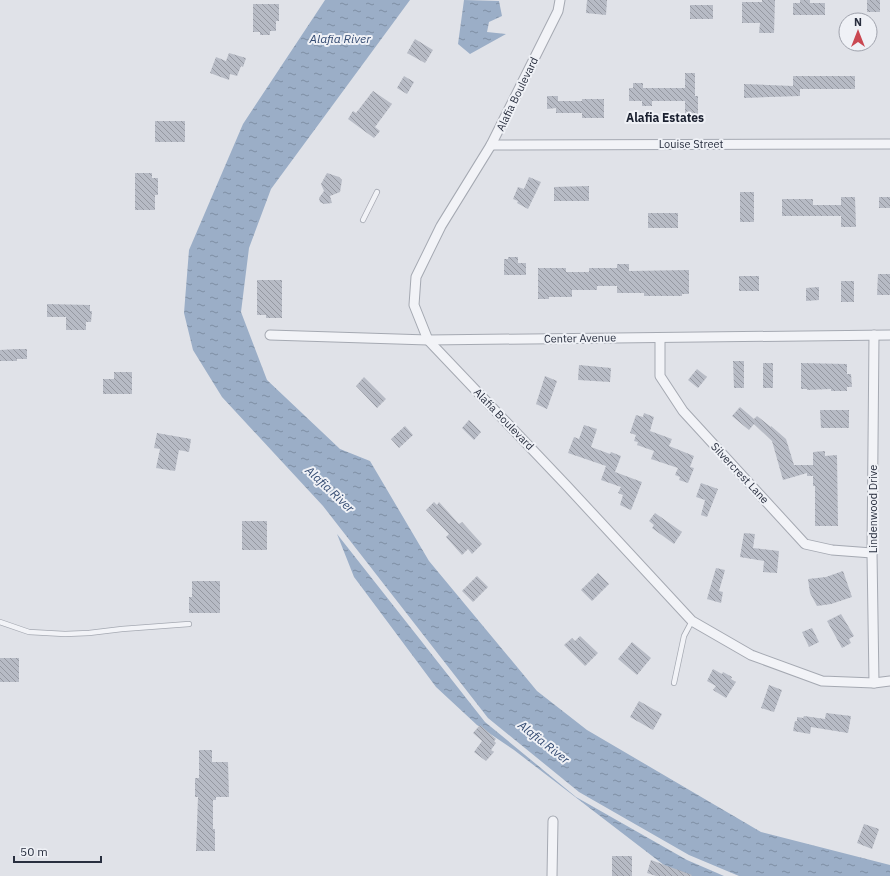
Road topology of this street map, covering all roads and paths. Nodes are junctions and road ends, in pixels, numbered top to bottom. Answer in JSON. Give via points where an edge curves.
{"nodes":[{"id":1,"x":560,"y":0,"type":"edge"},
{"id":2,"x":890,"y":144,"type":"edge"},
{"id":3,"x":492,"y":145,"type":"junction"},
{"id":4,"x":377,"y":192,"type":"dead end"},
{"id":5,"x":363,"y":220,"type":"dead end"},
{"id":6,"x":270,"y":335,"type":"dead end"},
{"id":7,"x":874,"y":335,"type":"junction"},
{"id":8,"x":890,"y":335,"type":"edge"},
{"id":9,"x":660,"y":338,"type":"junction"},
{"id":10,"x":428,"y":340,"type":"junction"},
{"id":11,"x":872,"y":553,"type":"junction"},
{"id":12,"x":692,"y":621,"type":"junction"},
{"id":13,"x":0,"y":622,"type":"edge"},
{"id":14,"x":189,"y":624,"type":"dead end"},
{"id":15,"x":890,"y":682,"type":"edge"},
{"id":16,"x":674,"y":683,"type":"dead end"},
{"id":17,"x":874,"y":683,"type":"junction"},
{"id":18,"x":553,"y":821,"type":"dead end"},
{"id":19,"x":552,"y":876,"type":"edge"}],
"edges":[{"from":1,"to":3,"type":"street","name":"Alafia Boulevard","via":[[558,11]]},
{"from":2,"to":3,"type":"street","name":"Louise Street"},
{"from":3,"to":10,"type":"street","name":"Alafia Boulevard","via":[[441,226],[416,277],[414,305]]},
{"from":4,"to":5,"type":"lane"},
{"from":6,"to":10,"type":"street","name":"Center Avenue"},
{"from":7,"to":8,"type":"street","name":"Center Avenue"},
{"from":7,"to":9,"type":"street","name":"Center Avenue"},
{"from":7,"to":11,"type":"street","name":"Lindenwood Drive"},
{"from":9,"to":10,"type":"street","name":"Center Avenue"},
{"from":9,"to":11,"type":"street","name":"Silvercrest Lane","via":[[660,376],[683,411],[805,544],[832,550]]},
{"from":10,"to":12,"type":"street","name":"Alafia Boulevard"},
{"from":11,"to":17,"type":"street","name":"Lindenwood Drive"},
{"from":12,"to":16,"type":"lane","via":[[684,636]]},
{"from":12,"to":17,"type":"street","name":"Alafia Boulevard","via":[[751,655],[807,676],[822,681]]},
{"from":13,"to":14,"type":"lane","via":[[29,632],[65,634]]},
{"from":15,"to":17,"type":"street","name":"Alafia Boulevard"},
{"from":18,"to":19,"type":"street"}]}
